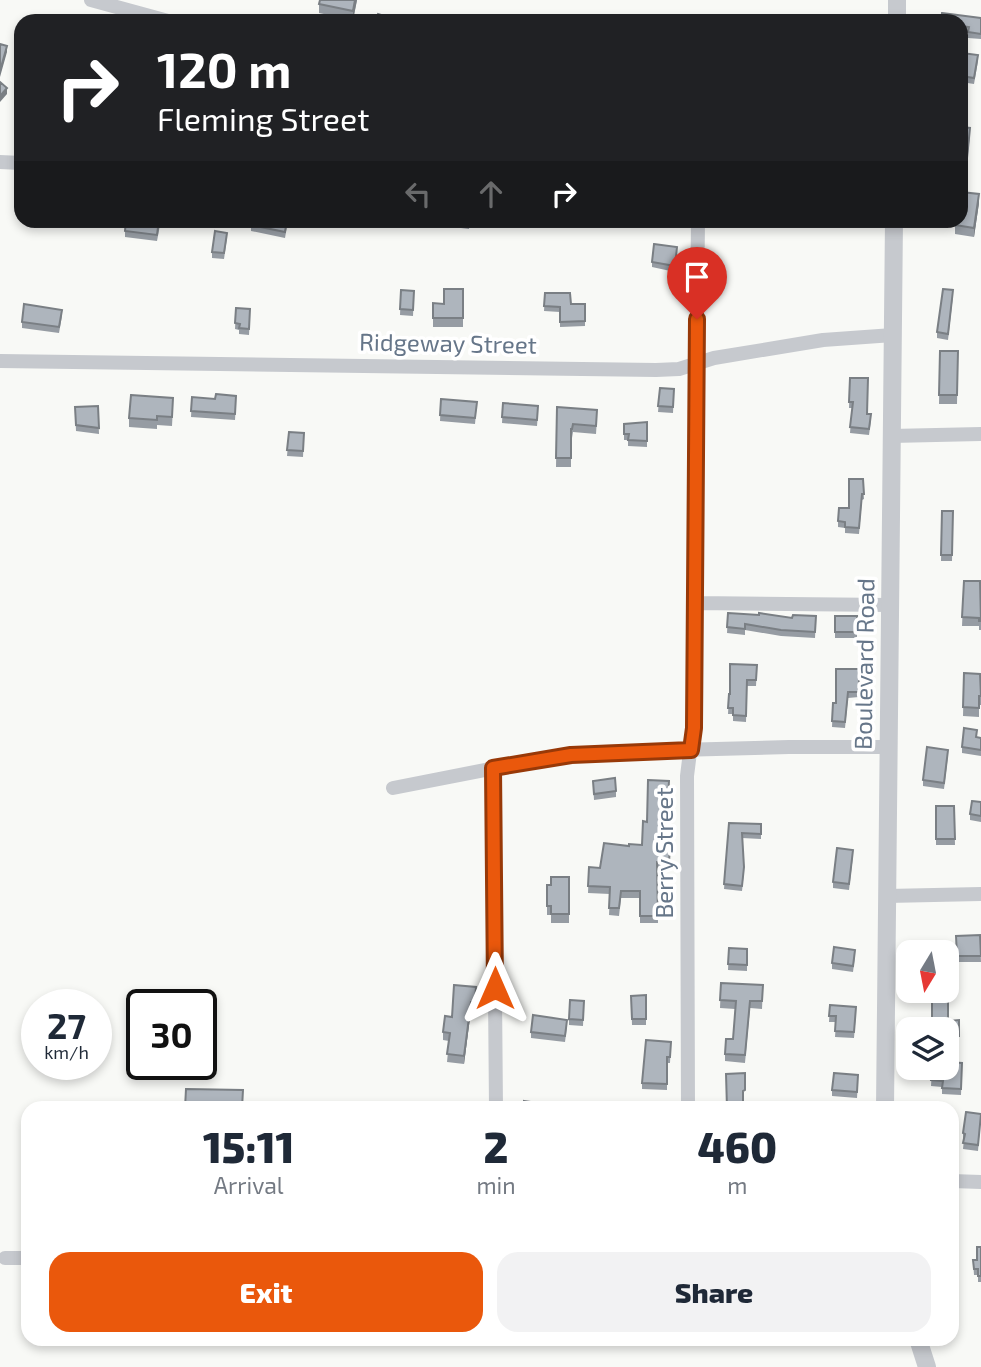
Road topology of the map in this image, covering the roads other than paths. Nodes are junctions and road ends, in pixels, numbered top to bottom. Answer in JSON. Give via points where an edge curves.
{"nodes":[{"id":1,"x":91,"y":0,"type":"edge"},
{"id":2,"x":137,"y":14,"type":"edge"},
{"id":3,"x":698,"y":228,"type":"edge"},
{"id":4,"x":894,"y":228,"type":"edge"},
{"id":5,"x":892,"y":335,"type":"junction"},
{"id":6,"x":0,"y":361,"type":"edge"},
{"id":7,"x":697,"y":364,"type":"junction"},
{"id":8,"x":981,"y":434,"type":"edge"},
{"id":9,"x":891,"y":436,"type":"junction"},
{"id":10,"x":695,"y":603,"type":"junction"},
{"id":11,"x":890,"y":605,"type":"junction"},
{"id":12,"x":888,"y":747,"type":"junction"},
{"id":13,"x":691,"y":750,"type":"junction"},
{"id":14,"x":493,"y":768,"type":"junction"},
{"id":15,"x":393,"y":788,"type":"dead end"},
{"id":16,"x":981,"y":894,"type":"edge"},
{"id":17,"x":887,"y":896,"type":"junction"},
{"id":18,"x":496,"y":1101,"type":"edge"},
{"id":19,"x":688,"y":1101,"type":"edge"},
{"id":20,"x":885,"y":1101,"type":"edge"},
{"id":21,"x":959,"y":1181,"type":"edge"},
{"id":22,"x":981,"y":1182,"type":"edge"},
{"id":23,"x":5,"y":1258,"type":"dead end"},
{"id":24,"x":21,"y":1258,"type":"edge"},
{"id":25,"x":920,"y":1346,"type":"edge"},
{"id":26,"x":927,"y":1367,"type":"edge"}],
"edges":[{"from":1,"to":2,"type":"street"},
{"from":3,"to":7,"type":"street","name":"Berry Street"},
{"from":4,"to":5,"type":"street","name":"Boulevard Road"},
{"from":5,"to":7,"type":"street","name":"Ridgeway Street","via":[[823,340]]},
{"from":5,"to":9,"type":"street","name":"Boulevard Road"},
{"from":6,"to":7,"type":"street","name":"Ridgeway Street","via":[[656,370]]},
{"from":7,"to":10,"type":"street","name":"Berry Street"},
{"from":8,"to":9,"type":"street"},
{"from":9,"to":11,"type":"street","name":"Boulevard Road"},
{"from":10,"to":11,"type":"street"},
{"from":10,"to":13,"type":"street","name":"Berry Street"},
{"from":11,"to":12,"type":"street","name":"Boulevard Road"},
{"from":12,"to":13,"type":"street"},
{"from":12,"to":17,"type":"street","name":"Boulevard Road"},
{"from":13,"to":14,"type":"street","via":[[571,755]]},
{"from":13,"to":19,"type":"street","name":"Berry Street","via":[[687,776]]},
{"from":14,"to":15,"type":"street"},
{"from":14,"to":18,"type":"street"},
{"from":16,"to":17,"type":"street"},
{"from":17,"to":20,"type":"street","name":"Boulevard Road"},
{"from":21,"to":22,"type":"street"},
{"from":23,"to":24,"type":"street"},
{"from":25,"to":26,"type":"street"}]}
